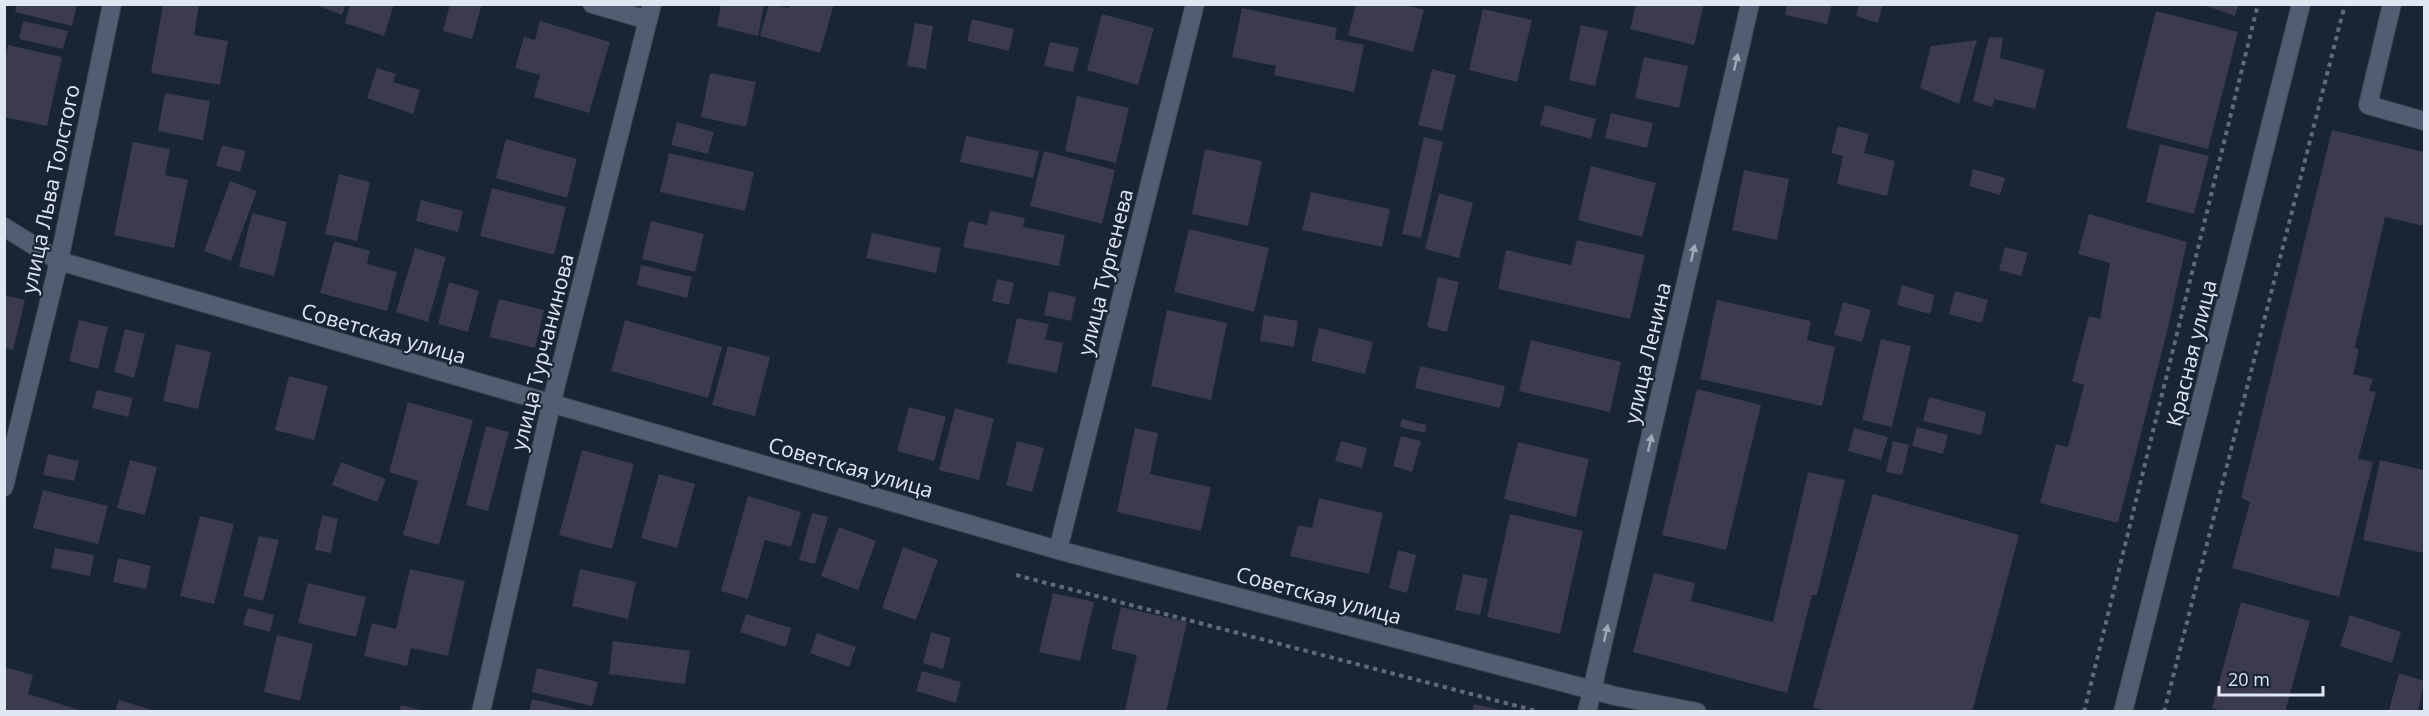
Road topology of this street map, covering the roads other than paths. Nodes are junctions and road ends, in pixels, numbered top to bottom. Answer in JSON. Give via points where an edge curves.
{"nodes":[{"id":1,"x":112,"y":4,"type":"edge"},
{"id":2,"x":592,"y":4,"type":"edge"},
{"id":3,"x":1195,"y":4,"type":"edge"},
{"id":4,"x":1750,"y":4,"type":"edge"},
{"id":5,"x":2301,"y":4,"type":"edge"},
{"id":6,"x":2392,"y":4,"type":"edge"},
{"id":7,"x":650,"y":12,"type":"edge"},
{"id":8,"x":2424,"y":121,"type":"edge"},
{"id":9,"x":4,"y":228,"type":"edge"},
{"id":10,"x":59,"y":261,"type":"junction"},
{"id":11,"x":551,"y":405,"type":"junction"},
{"id":12,"x":4,"y":487,"type":"edge"},
{"id":13,"x":1058,"y":550,"type":"junction"},
{"id":14,"x":1593,"y":690,"type":"junction"},
{"id":15,"x":481,"y":711,"type":"edge"},
{"id":16,"x":1587,"y":711,"type":"edge"},
{"id":17,"x":1697,"y":711,"type":"edge"},
{"id":18,"x":2123,"y":711,"type":"edge"}],
"edges":[{"from":1,"to":10,"type":"street","name":"улица Льва Толстого"},
{"from":2,"to":7,"type":"street"},
{"from":3,"to":13,"type":"street","name":"улица Тургенева"},
{"from":14,"to":4,"type":"street","name":"улица Ленина","one_way":true},
{"from":5,"to":18,"type":"street","name":"Красная улица"},
{"from":6,"to":8,"type":"street","via":[[2368,105]]},
{"from":7,"to":11,"type":"street","name":"улица Турчанинова"},
{"from":9,"to":10,"type":"street","name":"Советская улица"},
{"from":10,"to":11,"type":"street","name":"Советская улица"},
{"from":10,"to":12,"type":"street","name":"улица Льва Толстого"},
{"from":11,"to":13,"type":"street","name":"Советская улица"},
{"from":11,"to":15,"type":"street","name":"улица Турчанинова"},
{"from":13,"to":14,"type":"street","name":"Советская улица"},
{"from":14,"to":16,"type":"street","name":"улица Ленина"},
{"from":14,"to":17,"type":"street","name":"Советская улица"}]}
